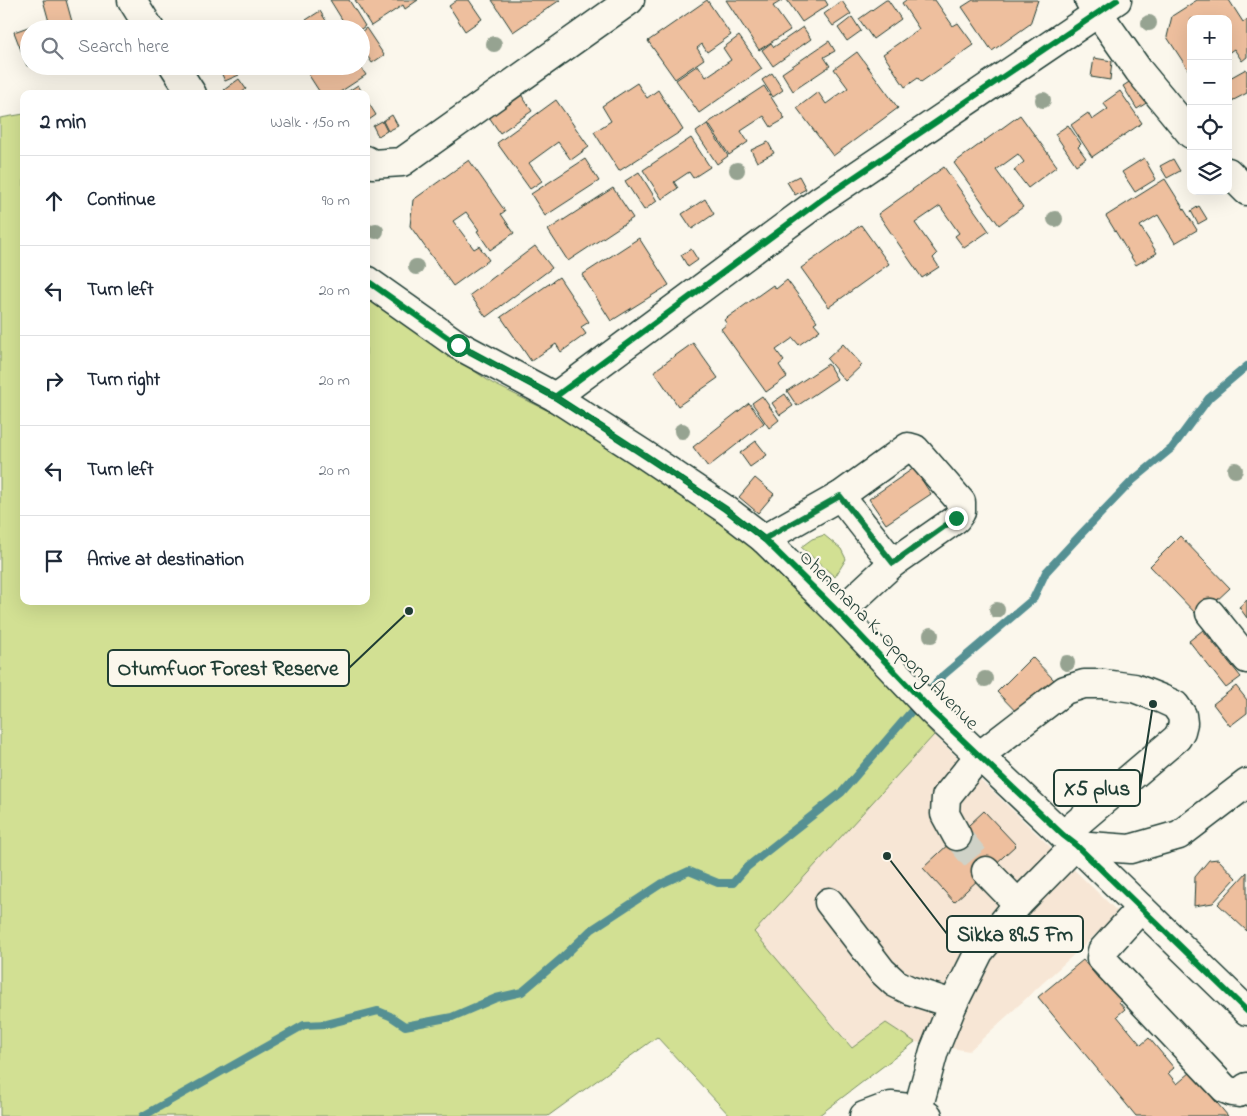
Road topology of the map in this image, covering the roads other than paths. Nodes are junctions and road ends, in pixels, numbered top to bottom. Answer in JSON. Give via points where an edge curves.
{"nodes":[{"id":1,"x":132,"y":0,"type":"edge"},
{"id":2,"x":630,"y":0,"type":"edge"},
{"id":3,"x":1101,"y":4,"type":"edge"},
{"id":4,"x":144,"y":20,"type":"edge"},
{"id":5,"x":180,"y":75,"type":"edge"},
{"id":6,"x":189,"y":90,"type":"edge"},
{"id":7,"x":1187,"y":129,"type":"edge"},
{"id":8,"x":370,"y":163,"type":"edge"},
{"id":9,"x":1232,"y":176,"type":"edge"},
{"id":10,"x":1247,"y":191,"type":"edge"},
{"id":11,"x":370,"y":283,"type":"edge"},
{"id":12,"x":555,"y":397,"type":"junction"},
{"id":13,"x":840,"y":496,"type":"junction"},
{"id":14,"x":764,"y":539,"type":"junction"},
{"id":15,"x":893,"y":563,"type":"junction"},
{"id":16,"x":839,"y":613,"type":"junction"},
{"id":17,"x":1210,"y":613,"type":"dead end"},
{"id":18,"x":1247,"y":659,"type":"edge"},
{"id":19,"x":979,"y":756,"type":"junction"},
{"id":20,"x":1247,"y":783,"type":"edge"},
{"id":21,"x":957,"y":836,"type":"tunnel mouth"},
{"id":22,"x":1069,"y":840,"type":"junction"},
{"id":23,"x":986,"y":871,"type":"tunnel mouth"},
{"id":24,"x":829,"y":902,"type":"dead end"},
{"id":25,"x":1018,"y":904,"type":"junction"},
{"id":26,"x":1141,"y":908,"type":"junction"},
{"id":27,"x":953,"y":1004,"type":"junction"},
{"id":28,"x":1247,"y":1011,"type":"edge"},
{"id":29,"x":1247,"y":1087,"type":"edge"},
{"id":30,"x":923,"y":1113,"type":"edge"},
{"id":31,"x":864,"y":1116,"type":"edge"}],
"edges":[{"from":1,"to":4,"type":"street"},
{"from":2,"to":8,"type":"street","via":[[402,162]]},
{"from":3,"to":7,"type":"street","via":[[1139,71]]},
{"from":3,"to":12,"type":"street","via":[[822,199]]},
{"from":5,"to":6,"type":"street"},
{"from":9,"to":10,"type":"street"},
{"from":11,"to":12,"type":"street","name":"Ohenenana K. Oppong Avenue","via":[[458,345]]},
{"from":12,"to":14,"type":"street","name":"Ohenenana K. Oppong Avenue","via":[[726,509]]},
{"from":13,"to":14,"type":"street"},
{"from":13,"to":15,"type":"street"},
{"from":13,"to":15,"type":"street","via":[[908,447],[915,449],[961,502],[956,518]]},
{"from":14,"to":16,"type":"street","name":"Ohenenana K. Oppong Avenue"},
{"from":15,"to":16,"type":"street"},
{"from":16,"to":19,"type":"street","name":"Ohenenana K. Oppong Avenue"},
{"from":17,"to":18,"type":"street"},
{"from":19,"to":21,"type":"street","via":[[946,797],[945,814]]},
{"from":19,"to":22,"type":"street","name":"Ohenenana K. Oppong Avenue"},
{"from":19,"to":22,"type":"street","via":[[1065,690],[1084,684],[1134,688],[1175,705],[1183,723],[1176,738]]},
{"from":20,"to":22,"type":"street","via":[[1179,835],[1130,850]]},
{"from":22,"to":25,"type":"street"},
{"from":22,"to":26,"type":"street","name":"Ohenenana K. Oppong Avenue"},
{"from":23,"to":25,"type":"street"},
{"from":24,"to":27,"type":"street","via":[[895,983]]},
{"from":25,"to":27,"type":"street","via":[[979,952]]},
{"from":26,"to":28,"type":"street","name":"Ohenenana K. Oppong Avenue"},
{"from":26,"to":29,"type":"street","via":[[1102,951],[1101,958],[1225,1089],[1239,1093]]},
{"from":27,"to":30,"type":"street","via":[[934,1051]]},
{"from":30,"to":31,"type":"street","via":[[891,1106]]}]}
